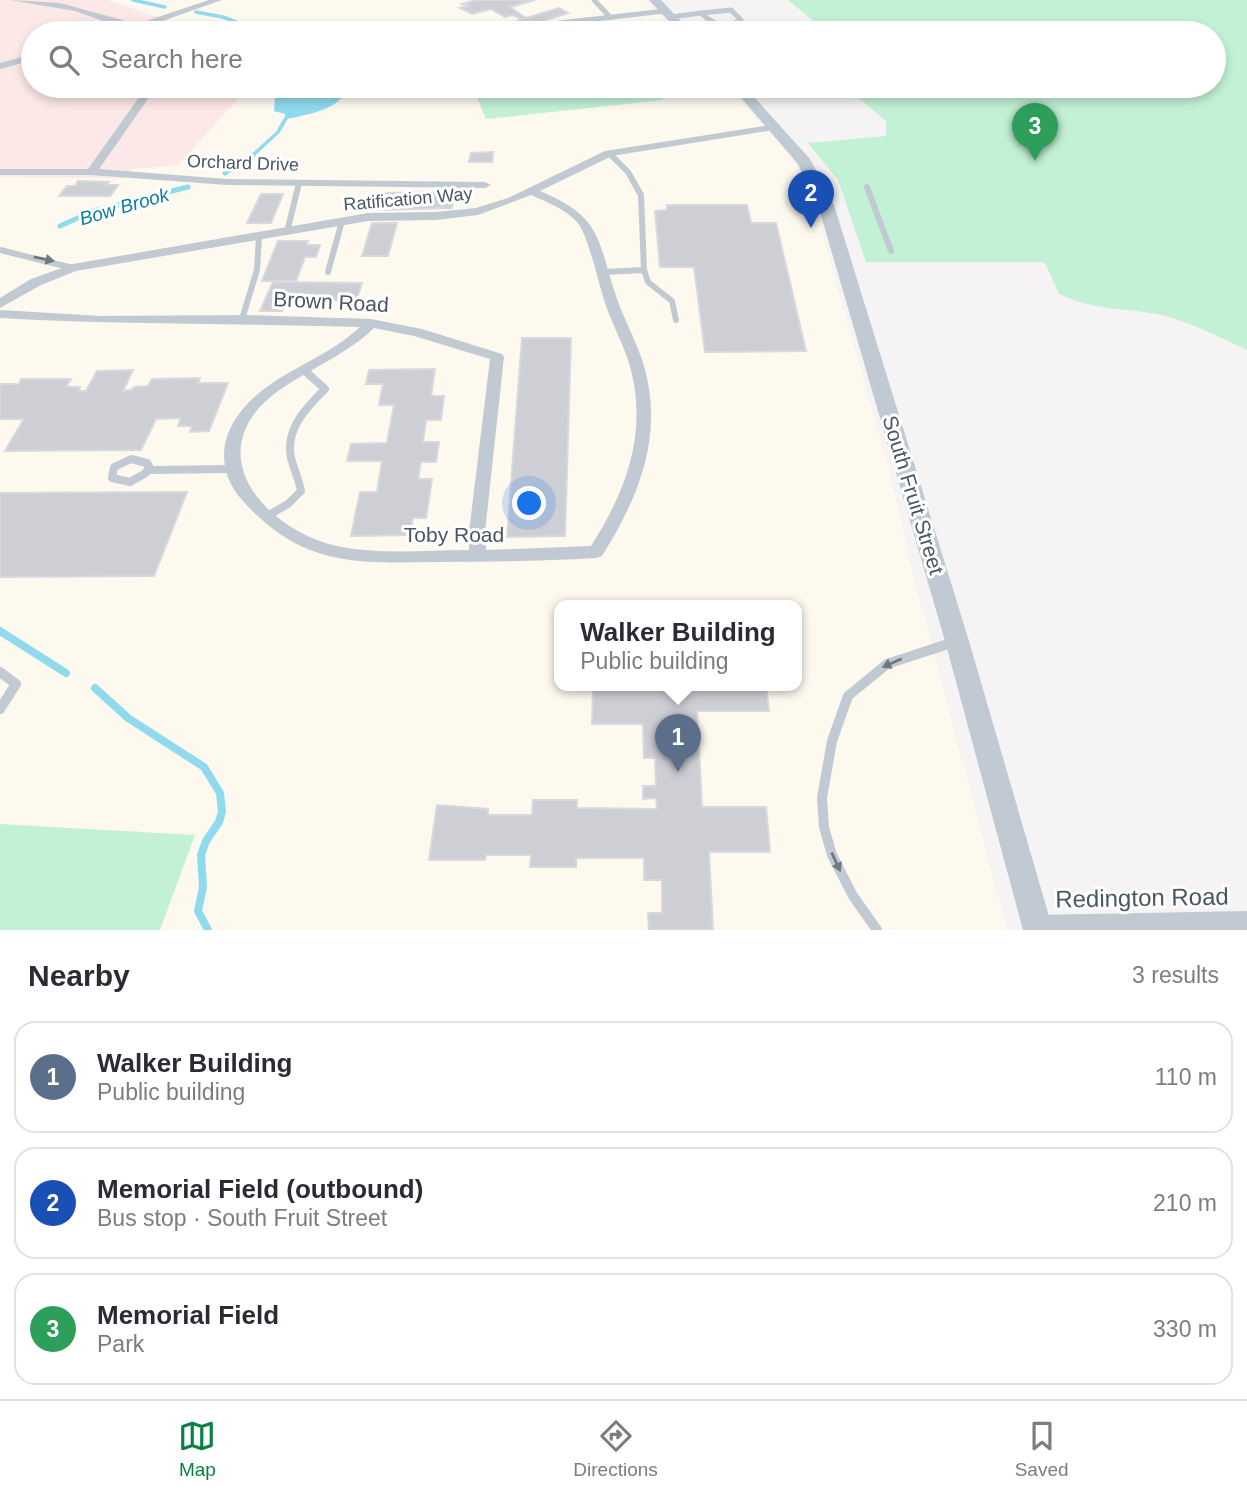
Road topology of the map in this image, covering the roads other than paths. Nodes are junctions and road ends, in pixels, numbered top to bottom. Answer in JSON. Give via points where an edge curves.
{"nodes":[{"id":1,"x":14,"y":0,"type":"edge"},
{"id":2,"x":218,"y":0,"type":"edge"},
{"id":3,"x":594,"y":0,"type":"edge"},
{"id":4,"x":655,"y":0,"type":"edge"},
{"id":5,"x":701,"y":13,"type":"junction"},
{"id":6,"x":668,"y":14,"type":"junction"},
{"id":7,"x":610,"y":17,"type":"junction"},
{"id":8,"x":105,"y":21,"type":"edge"},
{"id":9,"x":158,"y":21,"type":"edge"},
{"id":10,"x":579,"y":21,"type":"edge"},
{"id":11,"x":675,"y":21,"type":"edge"},
{"id":12,"x":709,"y":21,"type":"edge"},
{"id":13,"x":740,"y":21,"type":"edge"},
{"id":14,"x":21,"y":51,"type":"edge"},
{"id":15,"x":0,"y":57,"type":"edge"},
{"id":16,"x":21,"y":60,"type":"edge"},
{"id":17,"x":0,"y":66,"type":"edge"},
{"id":18,"x":143,"y":98,"type":"edge"},
{"id":19,"x":748,"y":98,"type":"edge"},
{"id":20,"x":776,"y":127,"type":"junction"},
{"id":21,"x":608,"y":153,"type":"junction"},
{"id":22,"x":0,"y":172,"type":"edge"},
{"id":23,"x":91,"y":172,"type":"junction"},
{"id":24,"x":299,"y":183,"type":"junction"},
{"id":25,"x":485,"y":186,"type":"dead end"},
{"id":26,"x":867,"y":187,"type":"dead end"},
{"id":27,"x":531,"y":191,"type":"junction"},
{"id":28,"x":342,"y":221,"type":"junction"},
{"id":29,"x":287,"y":232,"type":"junction"},
{"id":30,"x":259,"y":237,"type":"junction"},
{"id":31,"x":0,"y":250,"type":"edge"},
{"id":32,"x":891,"y":251,"type":"dead end"},
{"id":33,"x":73,"y":268,"type":"junction"},
{"id":34,"x":644,"y":270,"type":"junction"},
{"id":35,"x":328,"y":272,"type":"dead end"},
{"id":36,"x":603,"y":272,"type":"junction"},
{"id":37,"x":0,"y":304,"type":"edge"},
{"id":38,"x":0,"y":314,"type":"edge"},
{"id":39,"x":242,"y":319,"type":"junction"},
{"id":40,"x":676,"y":320,"type":"dead end"},
{"id":41,"x":371,"y":323,"type":"junction"},
{"id":42,"x":305,"y":371,"type":"junction"},
{"id":43,"x":232,"y":468,"type":"junction"},
{"id":44,"x":149,"y":470,"type":"dead end"},
{"id":45,"x":267,"y":516,"type":"junction"},
{"id":46,"x":478,"y":556,"type":"junction"},
{"id":47,"x":957,"y":641,"type":"junction"},
{"id":48,"x":0,"y":672,"type":"edge"},
{"id":49,"x":0,"y":709,"type":"edge"},
{"id":50,"x":1247,"y":922,"type":"edge"},
{"id":51,"x":1038,"y":928,"type":"edge"},
{"id":52,"x":877,"y":930,"type":"edge"}],
"edges":[{"from":1,"to":8,"type":"street","via":[[80,9]]},
{"from":2,"to":9,"type":"street"},
{"from":3,"to":7,"type":"lane"},
{"from":4,"to":6,"type":"street"},
{"from":5,"to":6,"type":"lane"},
{"from":5,"to":12,"type":"lane"},
{"from":5,"to":13,"type":"lane","via":[[731,10]]},
{"from":6,"to":7,"type":"lane"},
{"from":6,"to":11,"type":"street"},
{"from":7,"to":10,"type":"lane"},
{"from":14,"to":15,"type":"street"},
{"from":16,"to":17,"type":"street"},
{"from":18,"to":23,"type":"street"},
{"from":19,"to":20,"type":"street","name":"South Fruit Street"},
{"from":20,"to":21,"type":"street","name":"Ratification Way"},
{"from":20,"to":47,"type":"street","name":"South Fruit Street","via":[[805,162],[827,205]]},
{"from":21,"to":27,"type":"street","name":"Ratification Way"},
{"from":21,"to":34,"type":"lane","via":[[628,172],[641,195]]},
{"from":22,"to":23,"type":"street","name":"Orchard Drive"},
{"from":23,"to":24,"type":"street","name":"Orchard Drive","via":[[227,183]]},
{"from":24,"to":25,"type":"street","name":"Orchard Drive"},
{"from":24,"to":29,"type":"lane"},
{"from":26,"to":32,"type":"lane"},
{"from":27,"to":28,"type":"street","name":"Ratification Way","via":[[467,213]]},
{"from":27,"to":36,"type":"street","name":"Toby Road","via":[[578,215]]},
{"from":28,"to":29,"type":"street","name":"Ratification Way"},
{"from":28,"to":35,"type":"lane"},
{"from":29,"to":30,"type":"street","name":"Ratification Way"},
{"from":30,"to":33,"type":"street","name":"Ratification Way"},
{"from":30,"to":39,"type":"lane","via":[[257,270]]},
{"from":31,"to":33,"type":"lane","one_way":true},
{"from":33,"to":37,"type":"street","name":"Ratification Way","via":[[36,282]]},
{"from":34,"to":36,"type":"lane"},
{"from":34,"to":40,"type":"lane","via":[[648,282],[673,301]]},
{"from":36,"to":46,"type":"street","name":"Toby Road","via":[[643,392],[644,439],[631,491],[596,552]]},
{"from":38,"to":39,"type":"street","name":"Brown Road","via":[[101,320]]},
{"from":39,"to":41,"type":"street","name":"Brown Road"},
{"from":41,"to":42,"type":"street","via":[[339,353]]},
{"from":41,"to":46,"type":"street","name":"Brown Road","via":[[497,357]]},
{"from":42,"to":43,"type":"street","via":[[260,398],[248,411],[233,439]]},
{"from":42,"to":45,"type":"lane","via":[[325,389],[294,425],[292,464],[301,491]]},
{"from":43,"to":44,"type":"lane"},
{"from":43,"to":45,"type":"street","name":"Toby Road","via":[[246,496]]},
{"from":45,"to":46,"type":"street","name":"Toby Road","via":[[304,541],[348,554]]},
{"from":47,"to":51,"type":"street","name":"South Fruit Street"},
{"from":47,"to":52,"type":"lane","one_way":true,"via":[[887,664],[848,696],[832,741],[822,798],[824,827],[832,855]]},
{"from":48,"to":49,"type":"lane","via":[[16,684]]},
{"from":50,"to":51,"type":"street","name":"Redington Road"}]}
